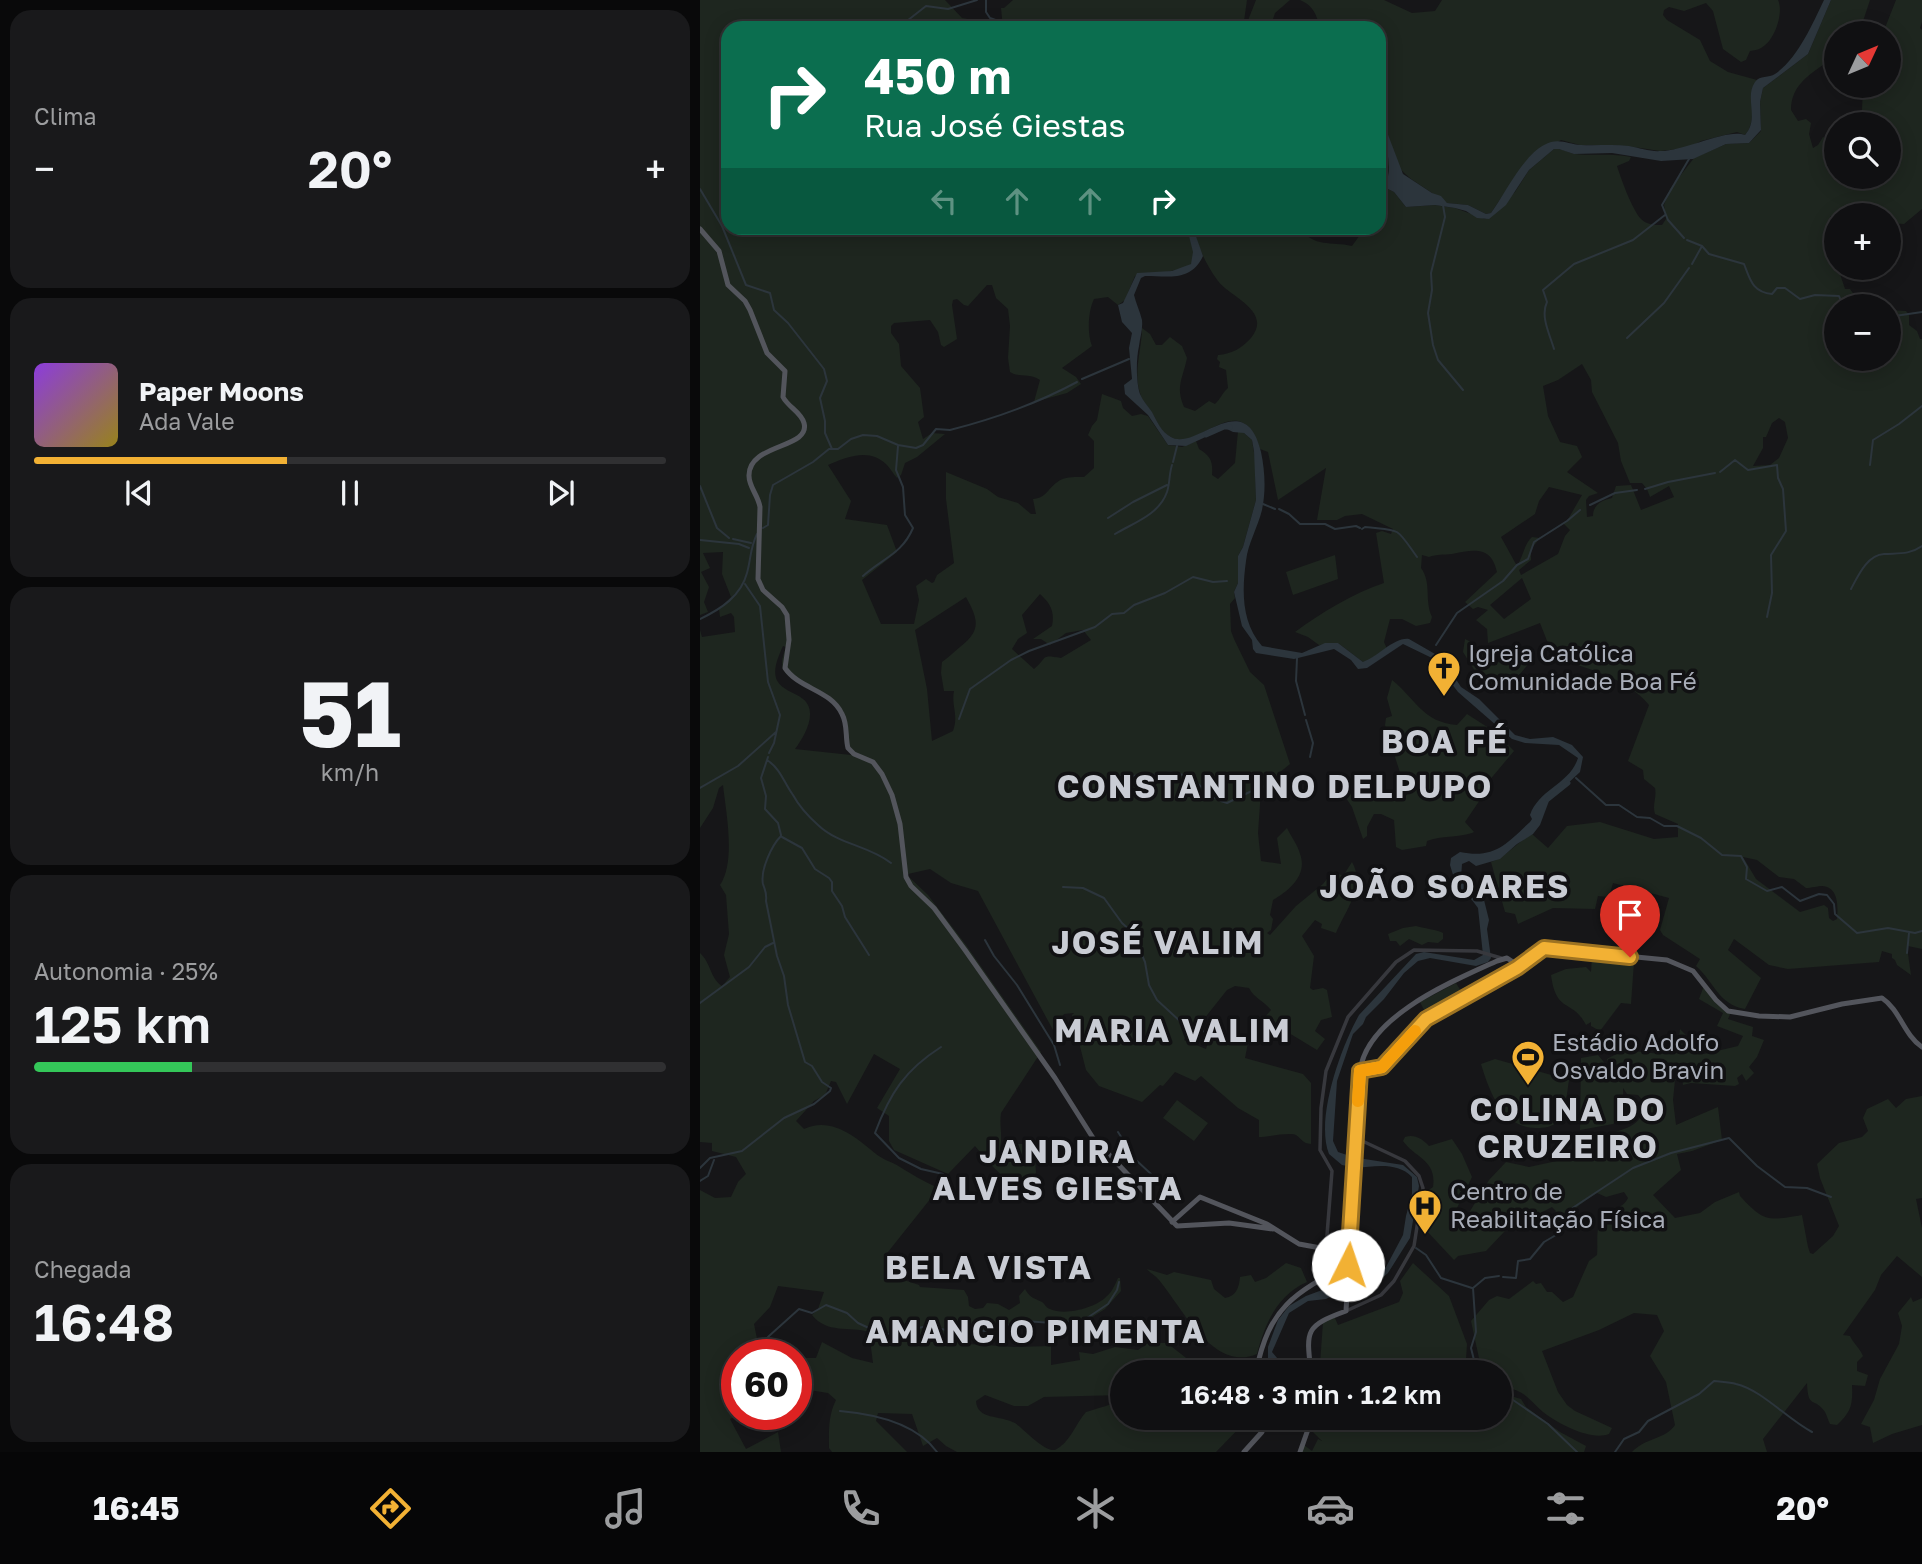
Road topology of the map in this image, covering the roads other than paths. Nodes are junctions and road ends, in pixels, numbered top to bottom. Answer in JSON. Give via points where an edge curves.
{"nodes":[{"id":1,"x":700,"y":229,"type":"edge"},
{"id":2,"x":1544,"y":948,"type":"junction"},
{"id":3,"x":1500,"y":960,"type":"junction"},
{"id":4,"x":1513,"y":962,"type":"junction"},
{"id":5,"x":1510,"y":971,"type":"junction"},
{"id":6,"x":1922,"y":1047,"type":"edge"},
{"id":7,"x":1360,"y":1071,"type":"junction"},
{"id":8,"x":1356,"y":1138,"type":"junction"},
{"id":9,"x":1172,"y":1222,"type":"junction"},
{"id":10,"x":1273,"y":1229,"type":"junction"},
{"id":11,"x":1326,"y":1248,"type":"junction"},
{"id":12,"x":1350,"y":1249,"type":"junction"},
{"id":13,"x":1348,"y":1265,"type":"junction"},
{"id":14,"x":1346,"y":1311,"type":"junction"},
{"id":15,"x":1260,"y":1360,"type":"edge"},
{"id":16,"x":1310,"y":1360,"type":"edge"},
{"id":17,"x":1263,"y":1430,"type":"edge"},
{"id":18,"x":1308,"y":1430,"type":"edge"},
{"id":19,"x":1244,"y":1452,"type":"edge"},
{"id":20,"x":1300,"y":1452,"type":"edge"}],
"edges":[{"from":1,"to":9,"type":"main road","via":[[719,251],[728,285],[745,301],[766,353],[785,370],[783,397],[805,426],[799,438],[764,453],[751,465],[749,480],[758,497],[761,529],[758,579],[788,620],[785,668],[835,703],[846,723],[848,748],[880,769],[892,795],[909,882],[941,918],[1093,1138]]},
{"from":2,"to":4,"type":"main road"},
{"from":2,"to":5,"type":"main road"},
{"from":2,"to":6,"type":"main road","via":[[1674,962],[1699,977],[1728,1011],[1759,1016],[1796,1016],[1879,998],[1889,1004]]},
{"from":3,"to":4,"type":"main road"},
{"from":3,"to":7,"type":"main road","via":[[1399,1014],[1370,1044]]},
{"from":3,"to":11,"type":"street","via":[[1481,953],[1414,950],[1396,962],[1348,1017],[1326,1071],[1319,1136],[1321,1155],[1332,1175]]},
{"from":4,"to":5,"type":"main road"},
{"from":5,"to":7,"type":"main road","via":[[1426,1019],[1382,1067]]},
{"from":7,"to":8,"type":"main road"},
{"from":8,"to":12,"type":"main road"},
{"from":8,"to":14,"type":"street","via":[[1405,1161],[1423,1188],[1414,1246],[1390,1287]]},
{"from":9,"to":10,"type":"main road","via":[[1180,1227],[1229,1223]]},
{"from":9,"to":10,"type":"main road","via":[[1200,1197]]},
{"from":10,"to":11,"type":"main road","via":[[1299,1244]]},
{"from":11,"to":12,"type":"main road"},
{"from":12,"to":13,"type":"main road"},
{"from":13,"to":14,"type":"main road"},
{"from":13,"to":15,"type":"main road","via":[[1287,1303],[1269,1331]]},
{"from":14,"to":16,"type":"main road","via":[[1311,1328]]},
{"from":17,"to":19,"type":"main road"},
{"from":18,"to":20,"type":"main road"}]}
